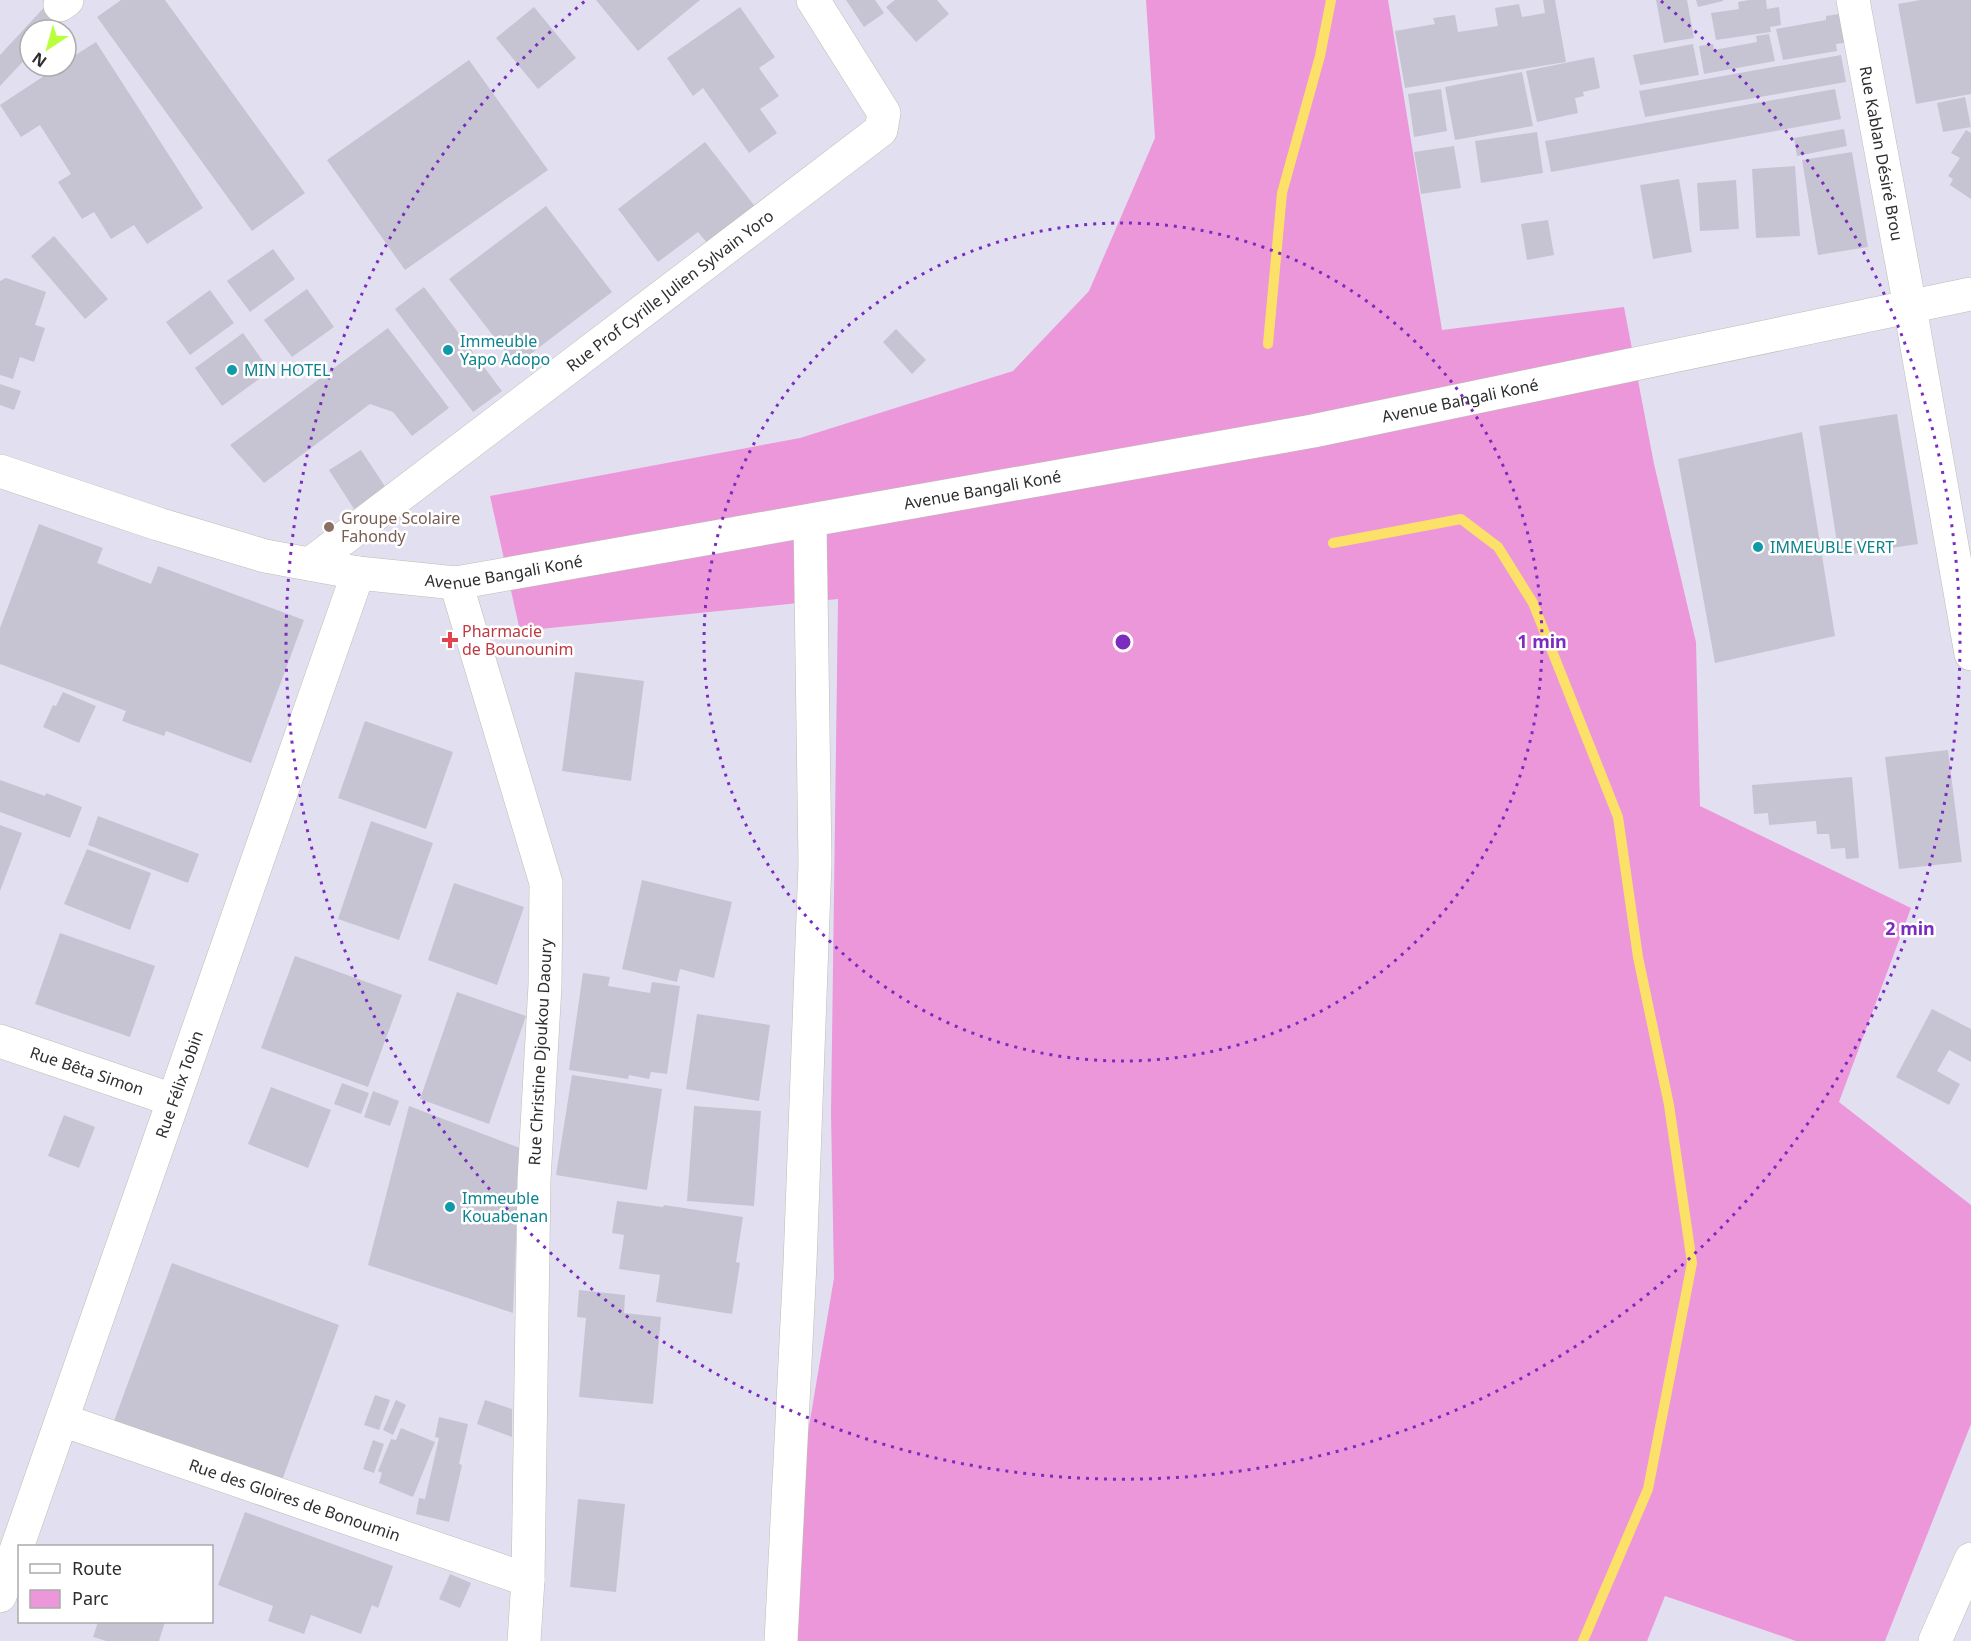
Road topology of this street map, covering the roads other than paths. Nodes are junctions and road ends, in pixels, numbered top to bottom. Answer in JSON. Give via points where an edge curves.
{"nodes":[{"id":1,"x":813,"y":0,"type":"edge"},
{"id":2,"x":1853,"y":0,"type":"edge"},
{"id":3,"x":1971,"y":294,"type":"edge"},
{"id":4,"x":1910,"y":307,"type":"junction"},
{"id":5,"x":0,"y":471,"type":"edge"},
{"id":6,"x":810,"y":521,"type":"junction"},
{"id":7,"x":310,"y":564,"type":"junction"},
{"id":8,"x":358,"y":573,"type":"junction"},
{"id":9,"x":456,"y":584,"type":"junction"},
{"id":10,"x":1971,"y":654,"type":"edge"},
{"id":11,"x":0,"y":1041,"type":"edge"},
{"id":12,"x":173,"y":1100,"type":"junction"},
{"id":13,"x":62,"y":1420,"type":"junction"},
{"id":14,"x":1971,"y":1559,"type":"edge"},
{"id":15,"x":528,"y":1580,"type":"junction"},
{"id":16,"x":1,"y":1587,"type":"edge"},
{"id":17,"x":524,"y":1641,"type":"edge"},
{"id":18,"x":781,"y":1641,"type":"edge"},
{"id":19,"x":1935,"y":1641,"type":"edge"}],
"edges":[{"from":1,"to":7,"type":"street","name":"Rue Prof Cyrille Julien Sylvain Yoro","via":[[884,114],[881,130]]},
{"from":2,"to":4,"type":"street","name":"Rue Kablan Désiré Brou"},
{"from":3,"to":4,"type":"street","name":"Avenue Bangali Koné"},
{"from":4,"to":6,"type":"street","name":"Avenue Bangali Koné","via":[[1313,431]]},
{"from":4,"to":10,"type":"street","name":"Rue Kablan Désiré Brou"},
{"from":5,"to":7,"type":"street","name":"Avenue Bangali Koné","via":[[265,556]]},
{"from":6,"to":9,"type":"street","name":"Avenue Bangali Koné"},
{"from":6,"to":18,"type":"street","via":[[815,863]]},
{"from":7,"to":8,"type":"street","name":"Avenue Bangali Koné"},
{"from":8,"to":9,"type":"street","name":"Avenue Bangali Koné"},
{"from":8,"to":12,"type":"street","name":"Rue Félix Tobin"},
{"from":9,"to":15,"type":"street","name":"Rue Christine Djoukou Daoury","via":[[546,883],[545,985],[534,1180]]},
{"from":11,"to":12,"type":"street","name":"Rue Bêta Simon"},
{"from":12,"to":13,"type":"street","name":"Rue Félix Tobin"},
{"from":13,"to":15,"type":"street","name":"Rue des Gloires de Bonoumin"},
{"from":13,"to":16,"type":"street","name":"Rue Félix Tobin"},
{"from":14,"to":19,"type":"street"},
{"from":15,"to":17,"type":"street","name":"Rue Christine Djoukou Daoury"}]}
